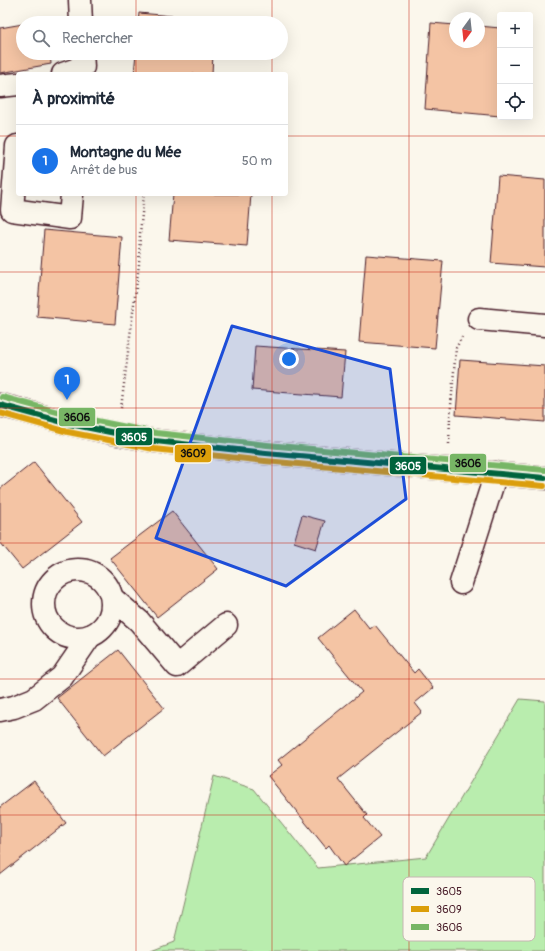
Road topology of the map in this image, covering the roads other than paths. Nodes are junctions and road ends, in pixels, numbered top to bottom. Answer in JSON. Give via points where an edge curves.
{"nodes":[{"id":1,"x":80,"y":0,"type":"edge"},
{"id":2,"x":81,"y":16,"type":"edge"},
{"id":3,"x":16,"y":84,"type":"edge"},
{"id":4,"x":0,"y":86,"type":"edge"},
{"id":5,"x":16,"y":159,"type":"edge"},
{"id":6,"x":72,"y":196,"type":"edge"},
{"id":7,"x":480,"y":319,"type":"road end"},
{"id":8,"x":545,"y":325,"type":"edge"},
{"id":9,"x":0,"y":405,"type":"edge"},
{"id":10,"x":496,"y":473,"type":"junction"},
{"id":11,"x":545,"y":478,"type":"edge"},
{"id":12,"x":462,"y":583,"type":"dead end"},
{"id":13,"x":112,"y":598,"type":"junction"},
{"id":14,"x":226,"y":625,"type":"dead end"},
{"id":15,"x":90,"y":636,"type":"junction"},
{"id":16,"x":0,"y":710,"type":"edge"}],
"edges":[{"from":1,"to":2,"type":"street"},
{"from":3,"to":4,"type":"street"},
{"from":5,"to":6,"type":"street","via":[[12,210],[70,218]]},
{"from":7,"to":8,"type":"street"},
{"from":9,"to":10,"type":"street","via":[[70,424],[155,441]]},
{"from":10,"to":11,"type":"street"},
{"from":10,"to":12,"type":"street"},
{"from":13,"to":14,"type":"street","via":[[139,621],[176,666]]},
{"from":13,"to":15,"type":"street","via":[[112,610],[108,621]]},
{"from":13,"to":15,"type":"street","via":[[108,587],[90,572],[67,571],[49,586],[44,597],[44,609],[56,630],[66,636]]},
{"from":15,"to":16,"type":"street","via":[[62,677],[34,699]]}]}
